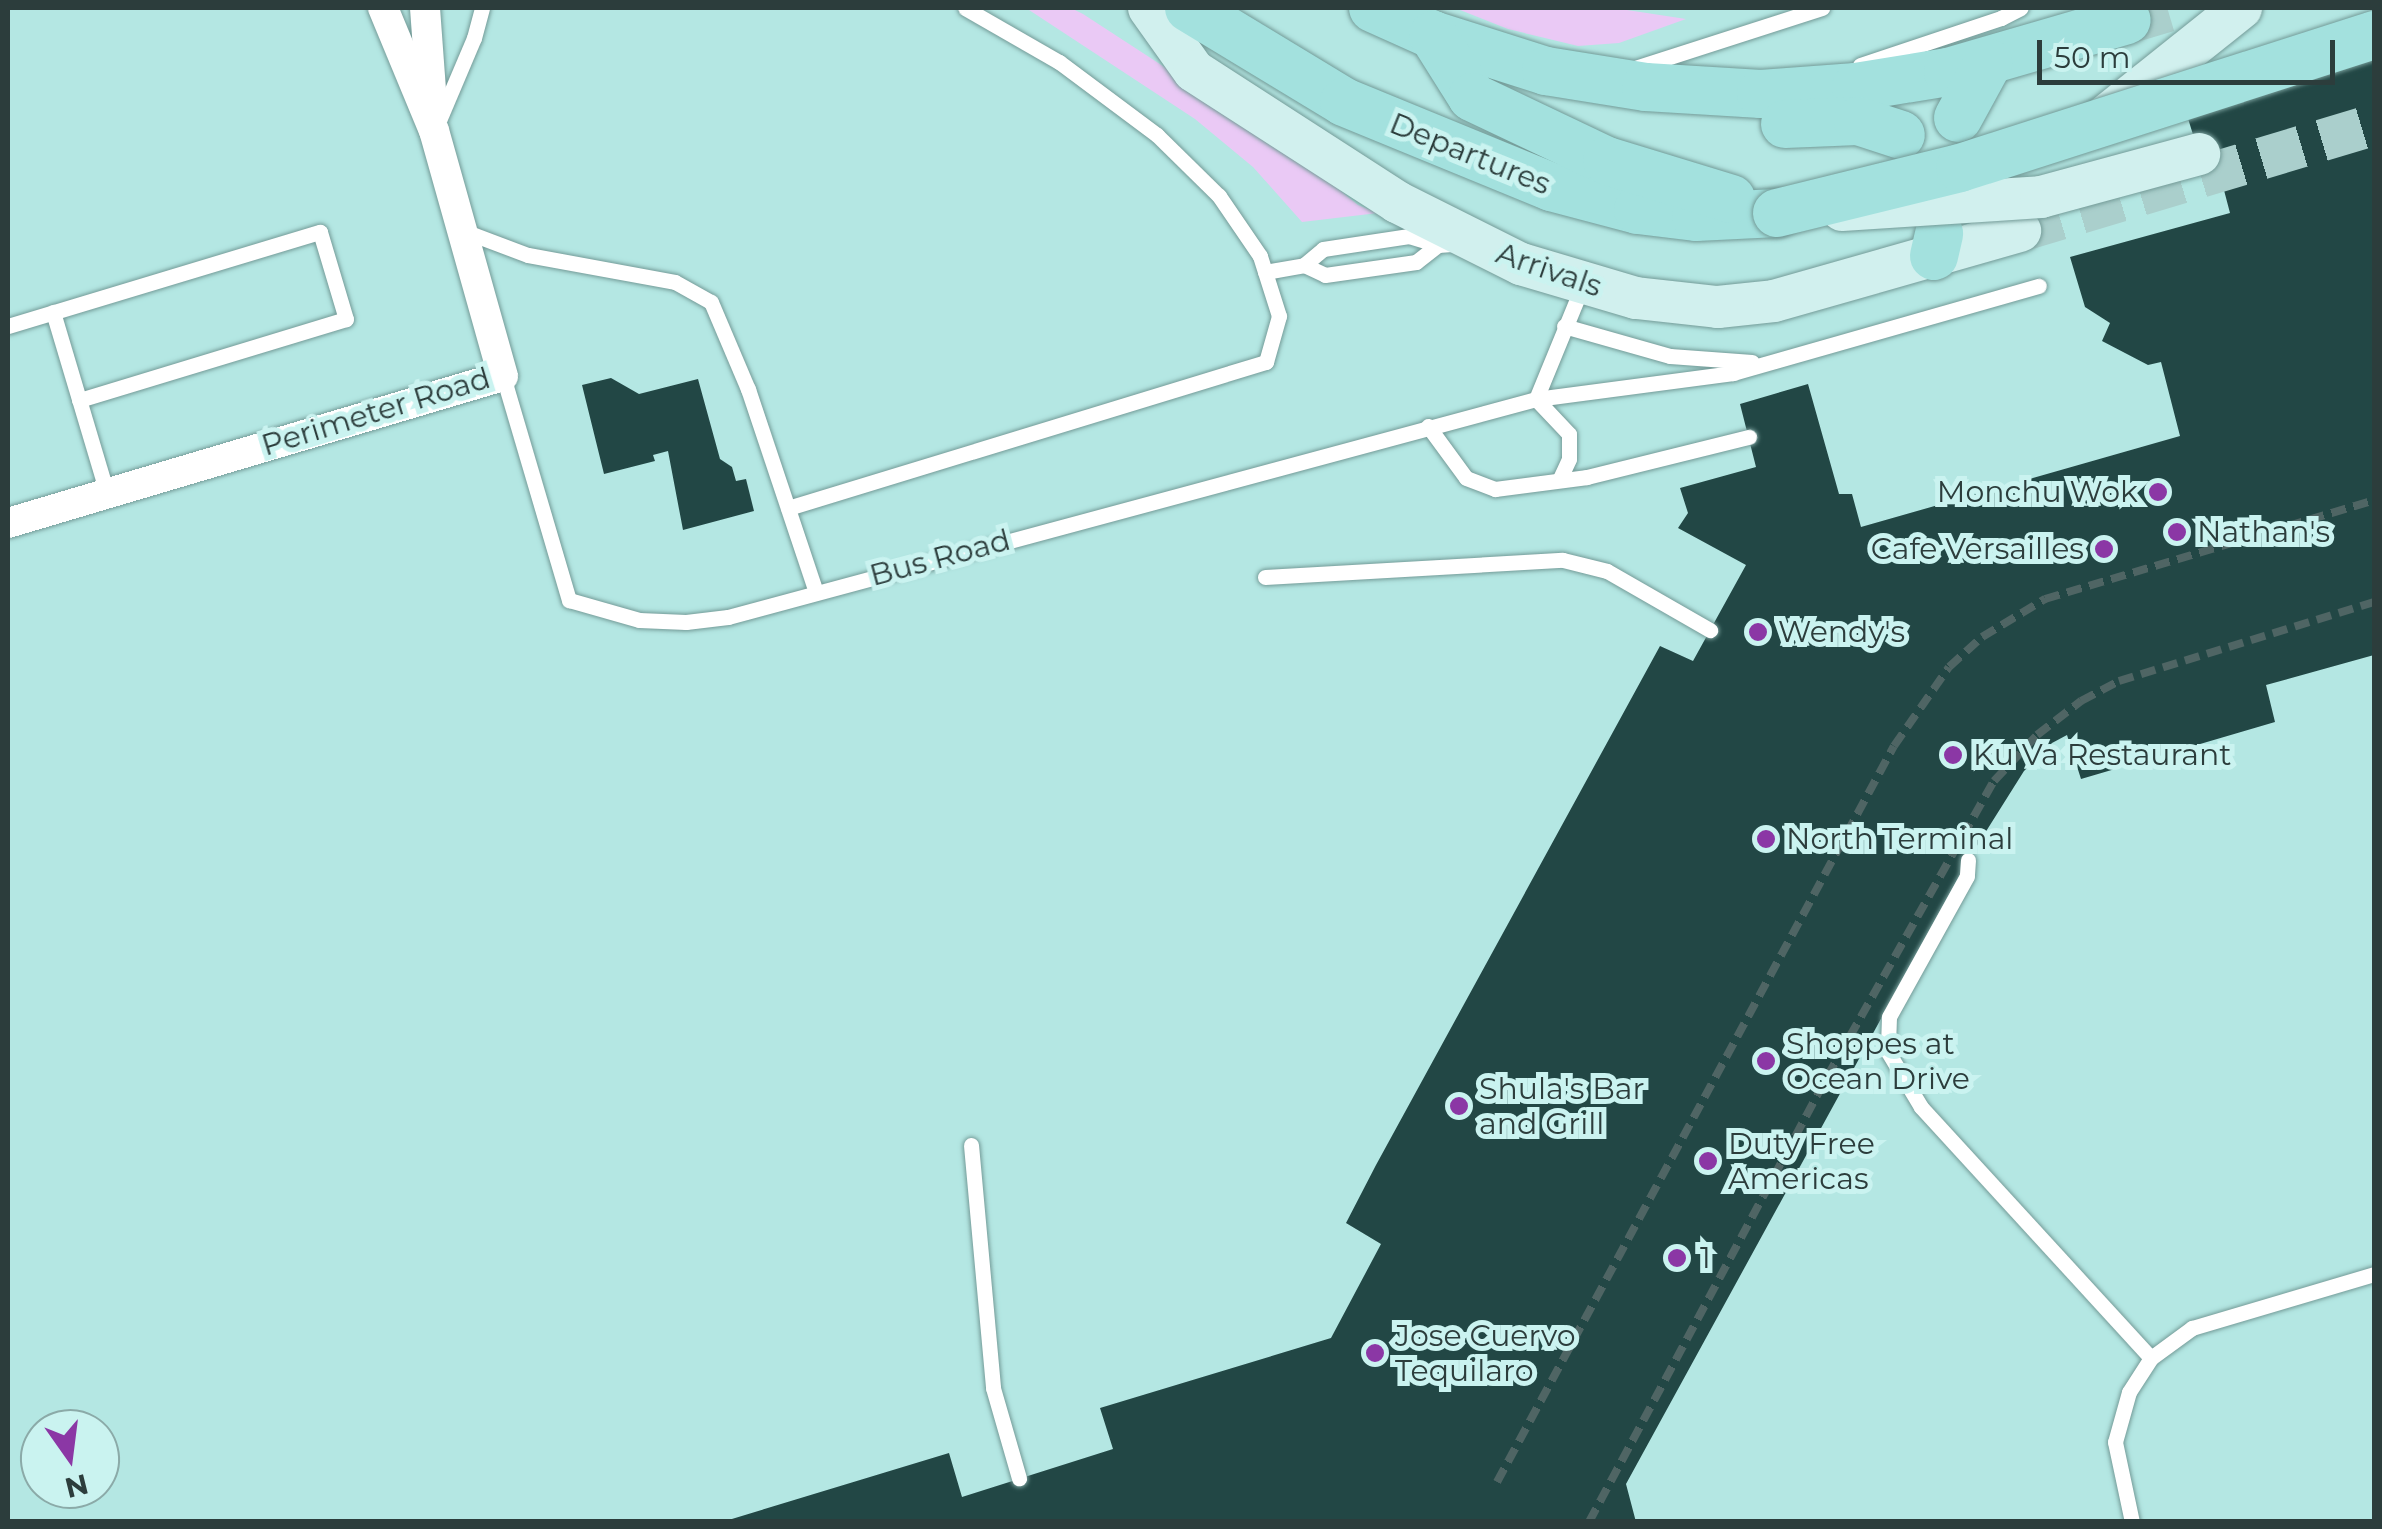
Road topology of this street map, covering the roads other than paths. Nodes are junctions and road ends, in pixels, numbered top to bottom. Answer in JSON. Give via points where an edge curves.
{"nodes":[{"id":1,"x":383,"y":8,"type":"edge"},
{"id":2,"x":426,"y":8,"type":"edge"},
{"id":3,"x":482,"y":8,"type":"edge"},
{"id":4,"x":965,"y":8,"type":"edge"},
{"id":5,"x":1149,"y":8,"type":"edge"},
{"id":6,"x":1189,"y":8,"type":"edge"},
{"id":7,"x":1373,"y":8,"type":"edge"},
{"id":8,"x":1822,"y":8,"type":"edge"},
{"id":9,"x":2021,"y":8,"type":"edge"},
{"id":10,"x":2241,"y":8,"type":"edge"},
{"id":11,"x":2127,"y":20,"type":"tunnel mouth"},
{"id":12,"x":1434,"y":35,"type":"junction"},
{"id":13,"x":2374,"y":35,"type":"edge"},
{"id":14,"x":1988,"y":63,"type":"junction"},
{"id":15,"x":1602,"y":82,"type":"junction"},
{"id":16,"x":1802,"y":92,"type":"junction"},
{"id":17,"x":1958,"y":118,"type":"dead end"},
{"id":18,"x":2094,"y":125,"type":"junction"},
{"id":19,"x":434,"y":131,"type":"junction"},
{"id":20,"x":1901,"y":135,"type":"dead end"},
{"id":21,"x":2199,"y":154,"type":"dead end"},
{"id":22,"x":1777,"y":213,"type":"junction"},
{"id":23,"x":464,"y":231,"type":"junction"},
{"id":24,"x":2020,"y":231,"type":"tunnel mouth"},
{"id":25,"x":1454,"y":243,"type":"junction"},
{"id":26,"x":1304,"y":265,"type":"junction"},
{"id":27,"x":1265,"y":272,"type":"junction"},
{"id":28,"x":1584,"y":284,"type":"junction"},
{"id":29,"x":2039,"y":286,"type":"dead end"},
{"id":30,"x":53,"y":312,"type":"junction"},
{"id":31,"x":8,"y":326,"type":"edge"},
{"id":32,"x":1564,"y":326,"type":"junction"},
{"id":33,"x":1771,"y":363,"type":"junction"},
{"id":34,"x":503,"y":376,"type":"junction"},
{"id":35,"x":1536,"y":399,"type":"junction"},
{"id":36,"x":79,"y":400,"type":"junction"},
{"id":37,"x":1428,"y":426,"type":"junction"},
{"id":38,"x":1749,"y":437,"type":"dead end"},
{"id":39,"x":1559,"y":480,"type":"junction"},
{"id":40,"x":107,"y":493,"type":"junction"},
{"id":41,"x":788,"y":508,"type":"junction"},
{"id":42,"x":8,"y":523,"type":"edge"},
{"id":43,"x":1266,"y":576,"type":"dead end"},
{"id":44,"x":816,"y":592,"type":"junction"},
{"id":45,"x":1710,"y":630,"type":"dead end"},
{"id":46,"x":1968,"y":860,"type":"dead end"},
{"id":47,"x":971,"y":1146,"type":"dead end"},
{"id":48,"x":2374,"y":1274,"type":"edge"},
{"id":49,"x":2151,"y":1358,"type":"junction"},
{"id":50,"x":1019,"y":1478,"type":"dead end"},
{"id":51,"x":2132,"y":1522,"type":"edge"}],
"edges":[{"from":1,"to":19,"type":"street","name":"Perimeter Road"},
{"from":2,"to":19,"type":"street","name":"Perimeter Road"},
{"from":3,"to":19,"type":"lane"},
{"from":4,"to":27,"type":"lane","via":[[1059,62],[1156,135],[1219,196]]},
{"from":5,"to":25,"type":"main road","name":"Arrivals","via":[[1194,70]]},
{"from":6,"to":22,"type":"main road","name":"Departures","via":[[1344,102],[1551,187],[1638,210]]},
{"from":7,"to":12,"type":"main road"},
{"from":8,"to":15,"type":"lane","via":[[1656,57]]},
{"from":9,"to":16,"type":"lane"},
{"from":10,"to":18,"type":"main road","name":"Departures"},
{"from":11,"to":14,"type":"main road"},
{"from":12,"to":15,"type":"main road"},
{"from":12,"to":22,"type":"main road","via":[[1472,97],[1607,161]]},
{"from":13,"to":18,"type":"main road","name":"Departures","bridge":true},
{"from":14,"to":16,"type":"main road"},
{"from":14,"to":17,"type":"main road"},
{"from":15,"to":16,"type":"main road"},
{"from":15,"to":20,"type":"main road","via":[[1668,121],[1858,121]]},
{"from":18,"to":22,"type":"main road","name":"Departures","bridge":true,"via":[[1892,188]]},
{"from":19,"to":23,"type":"street","name":"Perimeter Road"},
{"from":21,"to":22,"type":"main road","name":"Departures","bridge":true,"via":[[2041,196]]},
{"from":23,"to":34,"type":"street","name":"Perimeter Road"},
{"from":23,"to":41,"type":"lane","via":[[528,256],[675,282],[711,302]]},
{"from":24,"to":28,"type":"main road","name":"Arrivals","via":[[1936,245],[1808,293],[1744,306],[1682,305]]},
{"from":25,"to":26,"type":"lane","via":[[1394,238],[1323,250]]},
{"from":25,"to":26,"type":"lane","via":[[1416,262],[1325,275]]},
{"from":25,"to":28,"type":"main road","name":"Arrivals"},
{"from":26,"to":27,"type":"lane"},
{"from":27,"to":41,"type":"lane","via":[[1279,316],[1266,362]]},
{"from":28,"to":32,"type":"lane"},
{"from":29,"to":33,"type":"lane","name":"Bus Road"},
{"from":30,"to":31,"type":"lane"},
{"from":30,"to":36,"type":"lane"},
{"from":30,"to":36,"type":"lane","via":[[320,232],[346,320]]},
{"from":32,"to":33,"type":"lane","via":[[1670,356]]},
{"from":32,"to":35,"type":"lane"},
{"from":33,"to":35,"type":"lane","name":"Bus Road","via":[[1655,386]]},
{"from":34,"to":40,"type":"street","name":"Perimeter Road"},
{"from":34,"to":44,"type":"lane","name":"Bus Road","via":[[569,600],[639,620],[686,622]]},
{"from":35,"to":37,"type":"lane","name":"Bus Road"},
{"from":35,"to":39,"type":"lane","via":[[1569,434],[1569,459]]},
{"from":36,"to":40,"type":"lane"},
{"from":37,"to":39,"type":"lane","via":[[1466,478],[1495,489]]},
{"from":37,"to":44,"type":"lane","name":"Bus Road"},
{"from":38,"to":39,"type":"lane"},
{"from":40,"to":42,"type":"street","name":"Perimeter Road"},
{"from":41,"to":44,"type":"lane"},
{"from":43,"to":45,"type":"lane","via":[[1564,560],[1606,571]]},
{"from":46,"to":49,"type":"lane","via":[[1967,876],[1889,1017],[1888,1052],[1922,1107]]},
{"from":47,"to":50,"type":"lane","via":[[993,1388]]},
{"from":48,"to":49,"type":"lane","via":[[2192,1328]]},
{"from":49,"to":51,"type":"lane","via":[[2129,1392],[2115,1442]]}]}
